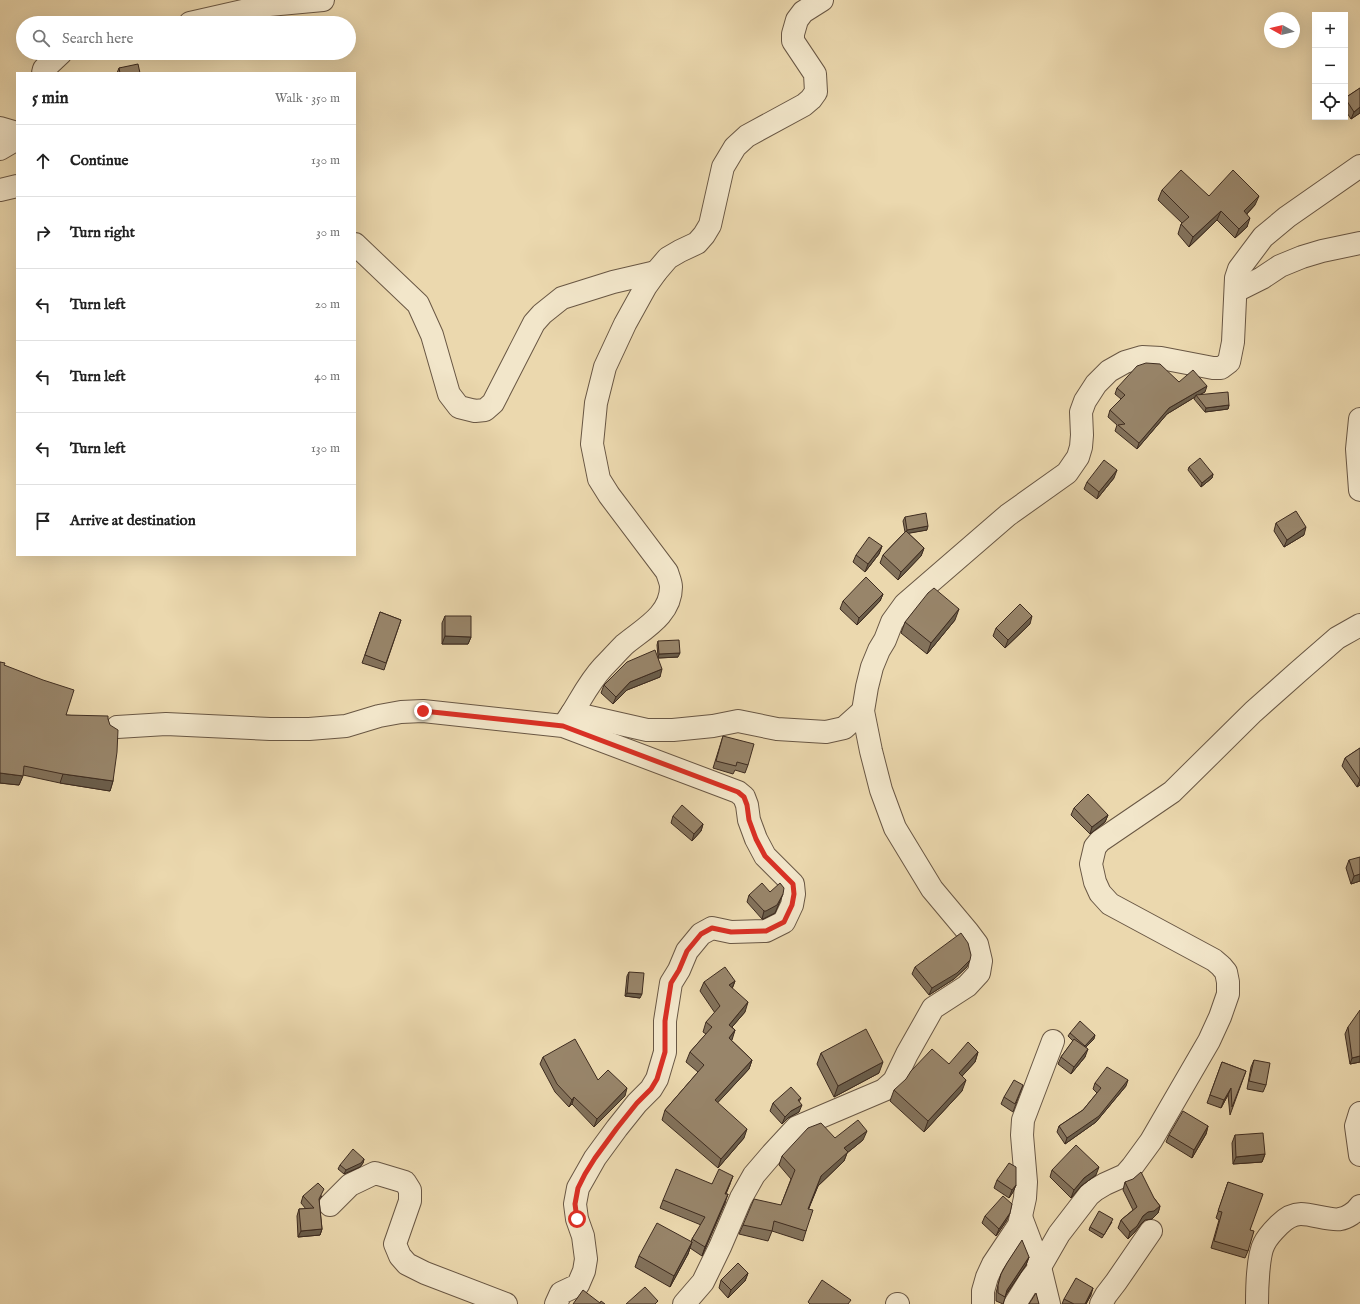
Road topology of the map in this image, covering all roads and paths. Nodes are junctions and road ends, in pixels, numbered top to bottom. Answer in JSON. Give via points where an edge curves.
{"nodes":[{"id":1,"x":323,"y":0,"type":"edge"},
{"id":2,"x":822,"y":0,"type":"edge"},
{"id":3,"x":221,"y":16,"type":"edge"},
{"id":4,"x":54,"y":60,"type":"edge"},
{"id":5,"x":43,"y":72,"type":"edge"},
{"id":6,"x":0,"y":128,"type":"edge"},
{"id":7,"x":16,"y":133,"type":"edge"},
{"id":8,"x":16,"y":140,"type":"edge"},
{"id":9,"x":0,"y":149,"type":"edge"},
{"id":10,"x":1360,"y":166,"type":"edge"},
{"id":11,"x":16,"y":186,"type":"edge"},
{"id":12,"x":0,"y":190,"type":"edge"},
{"id":13,"x":1360,"y":243,"type":"edge"},
{"id":14,"x":356,"y":245,"type":"edge"},
{"id":15,"x":656,"y":272,"type":"junction"},
{"id":16,"x":1236,"y":291,"type":"junction"},
{"id":17,"x":1360,"y":419,"type":"edge"},
{"id":18,"x":1360,"y":490,"type":"edge"},
{"id":19,"x":1360,"y":625,"type":"edge"},
{"id":20,"x":863,"y":711,"type":"junction"},
{"id":21,"x":568,"y":720,"type":"junction"},
{"id":22,"x":117,"y":727,"type":"dead end"},
{"id":23,"x":1053,"y":1041,"type":"dead end"},
{"id":24,"x":1360,"y":1114,"type":"edge"},
{"id":25,"x":1360,"y":1155,"type":"edge"},
{"id":26,"x":330,"y":1204,"type":"dead end"},
{"id":27,"x":1360,"y":1206,"type":"edge"},
{"id":28,"x":1021,"y":1217,"type":"junction"},
{"id":29,"x":1151,"y":1231,"type":"dead end"},
{"id":30,"x":1040,"y":1267,"type":"junction"},
{"id":31,"x":506,"y":1304,"type":"edge"},
{"id":32,"x":556,"y":1304,"type":"edge"},
{"id":33,"x":684,"y":1304,"type":"edge"},
{"id":34,"x":983,"y":1304,"type":"edge"},
{"id":35,"x":1015,"y":1304,"type":"edge"},
{"id":36,"x":1049,"y":1304,"type":"edge"},
{"id":37,"x":1101,"y":1304,"type":"edge"},
{"id":38,"x":1257,"y":1304,"type":"edge"}],
"edges":[{"from":1,"to":3,"type":"street","via":[[269,5]]},
{"from":2,"to":15,"type":"street","via":[[803,12],[797,20],[793,34],[793,41],[816,74],[816,92],[804,106],[748,136],[736,147],[724,167],[712,219],[704,235],[697,243],[668,258]]},
{"from":4,"to":5,"type":"street"},
{"from":6,"to":7,"type":"street"},
{"from":8,"to":9,"type":"street"},
{"from":10,"to":16,"type":"street","via":[[1263,237],[1239,270]]},
{"from":11,"to":12,"type":"street"},
{"from":13,"to":16,"type":"street","via":[[1302,257],[1280,266]]},
{"from":14,"to":15,"type":"street","via":[[418,304],[432,335],[449,394],[459,407],[475,411],[485,410],[493,403],[534,323],[562,298]]},
{"from":15,"to":21,"type":"street","via":[[625,324],[605,367],[596,403],[592,444],[600,479],[609,495],[667,572],[671,586],[662,612],[602,669],[590,683]]},
{"from":16,"to":20,"type":"street","via":[[1232,353],[1229,362],[1221,368],[1142,357],[1125,362],[1109,371],[1096,384],[1081,412],[1081,447],[1074,466],[1059,480],[1008,515],[906,604],[892,622],[872,667]]},
{"from":17,"to":18,"type":"street","via":[[1357,449]]},
{"from":19,"to":30,"type":"street","via":[[1337,638],[1298,672],[1253,712],[1172,792],[1095,847],[1092,872],[1100,892],[1110,904],[1214,960],[1226,972],[1228,994],[1209,1041],[1151,1141],[1125,1175],[1089,1195],[1059,1234]]},
{"from":20,"to":21,"type":"street","via":[[844,728],[826,732],[777,729],[738,721],[673,730],[647,730]]},
{"from":20,"to":33,"type":"street","via":[[881,790],[895,828],[932,889],[977,944],[981,961],[979,973],[967,986],[933,1008],[894,1081],[884,1090],[797,1127],[772,1154],[754,1175],[741,1198],[703,1282]]},
{"from":21,"to":22,"type":"street","via":[[423,711],[379,716],[346,726],[309,729],[166,724]]},
{"from":21,"to":32,"type":"street","via":[[738,792],[744,797],[749,820],[765,856],[793,884],[794,894],[784,922],[774,928],[766,931],[731,932],[712,928],[701,934],[687,951],[671,983],[665,1021],[665,1052],[657,1079],[595,1158],[578,1188],[575,1204],[585,1251],[584,1271],[578,1285],[561,1293]]},
{"from":23,"to":28,"type":"street","via":[[1024,1120],[1022,1135],[1026,1182]]},
{"from":24,"to":25,"type":"street","via":[[1356,1126]]},
{"from":26,"to":31,"type":"street","via":[[350,1185],[375,1173],[405,1182],[410,1190],[410,1201],[395,1244],[400,1256],[407,1264],[425,1273]]},
{"from":27,"to":38,"type":"street","via":[[1354,1213],[1339,1220],[1300,1214],[1286,1219],[1279,1225],[1262,1248]]},
{"from":28,"to":30,"type":"street"},
{"from":28,"to":34,"type":"street","via":[[1016,1231],[987,1277]]},
{"from":29,"to":37,"type":"street"},
{"from":30,"to":35,"type":"street"},
{"from":30,"to":36,"type":"street"}]}
